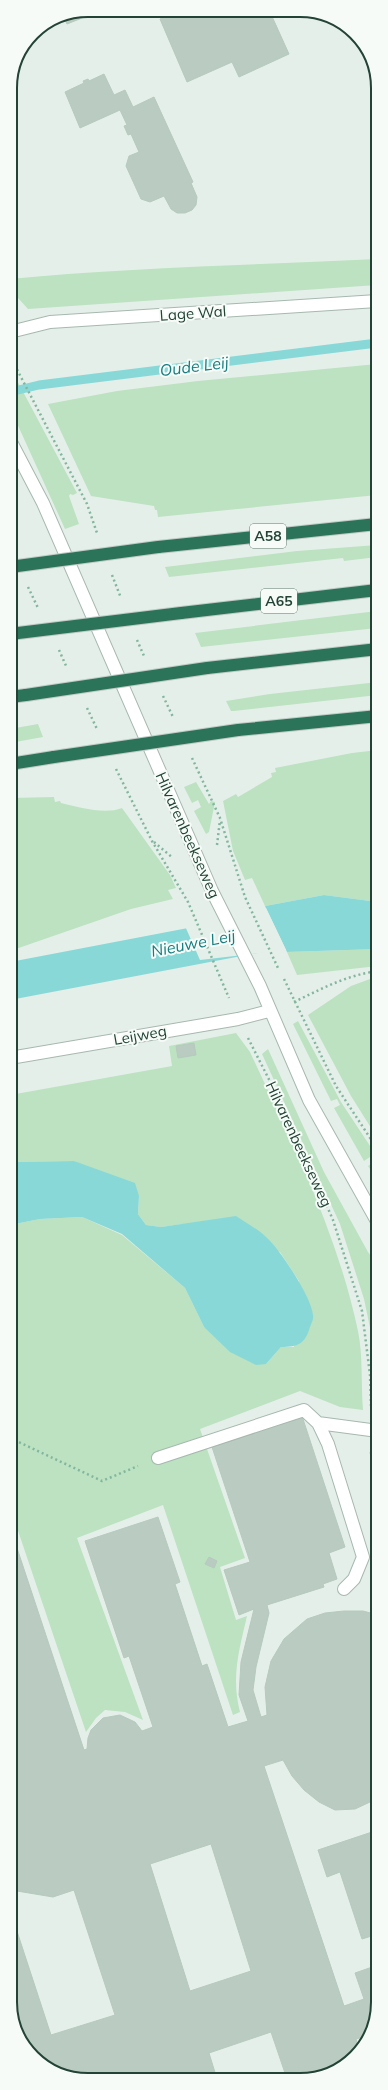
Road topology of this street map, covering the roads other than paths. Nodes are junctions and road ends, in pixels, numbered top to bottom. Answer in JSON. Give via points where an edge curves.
{"nodes":[{"id":1,"x":371,"y":301,"type":"edge"},
{"id":2,"x":17,"y":330,"type":"edge"},
{"id":3,"x":17,"y":454,"type":"edge"},
{"id":4,"x":371,"y":525,"type":"edge"},
{"id":5,"x":17,"y":566,"type":"edge"},
{"id":6,"x":371,"y":591,"type":"edge"},
{"id":7,"x":17,"y":633,"type":"edge"},
{"id":8,"x":371,"y":650,"type":"edge"},
{"id":9,"x":17,"y":696,"type":"edge"},
{"id":10,"x":371,"y":717,"type":"edge"},
{"id":11,"x":17,"y":763,"type":"edge"},
{"id":12,"x":269,"y":1011,"type":"junction"},
{"id":13,"x":17,"y":1057,"type":"edge"},
{"id":14,"x":371,"y":1212,"type":"edge"},
{"id":15,"x":318,"y":1423,"type":"junction"},
{"id":16,"x":371,"y":1427,"type":"edge"},
{"id":17,"x":158,"y":1458,"type":"road end"},
{"id":18,"x":344,"y":1589,"type":"dead end"}],
"edges":[{"from":1,"to":2,"type":"street","name":"Lage Wal","via":[[50,322]]},
{"from":3,"to":12,"type":"street","name":"Hilvarenbeekseweg","via":[[43,504],[212,891],[260,986]]},
{"from":4,"to":5,"type":"highway","number":"A58","bridge":true,"via":[[158,547]]},
{"from":6,"to":7,"type":"highway","number":"A65","bridge":true},
{"from":8,"to":9,"type":"highway","bridge":true,"via":[[207,668]]},
{"from":10,"to":11,"type":"highway","bridge":true,"via":[[238,730]]},
{"from":12,"to":13,"type":"street","name":"Leijweg","via":[[238,1019]]},
{"from":12,"to":14,"type":"street","name":"Hilvarenbeekseweg","via":[[308,1100]]},
{"from":15,"to":16,"type":"street"},
{"from":15,"to":17,"type":"street","via":[[304,1410]]},
{"from":15,"to":18,"type":"street","via":[[328,1444],[363,1557],[354,1579]]}]}
